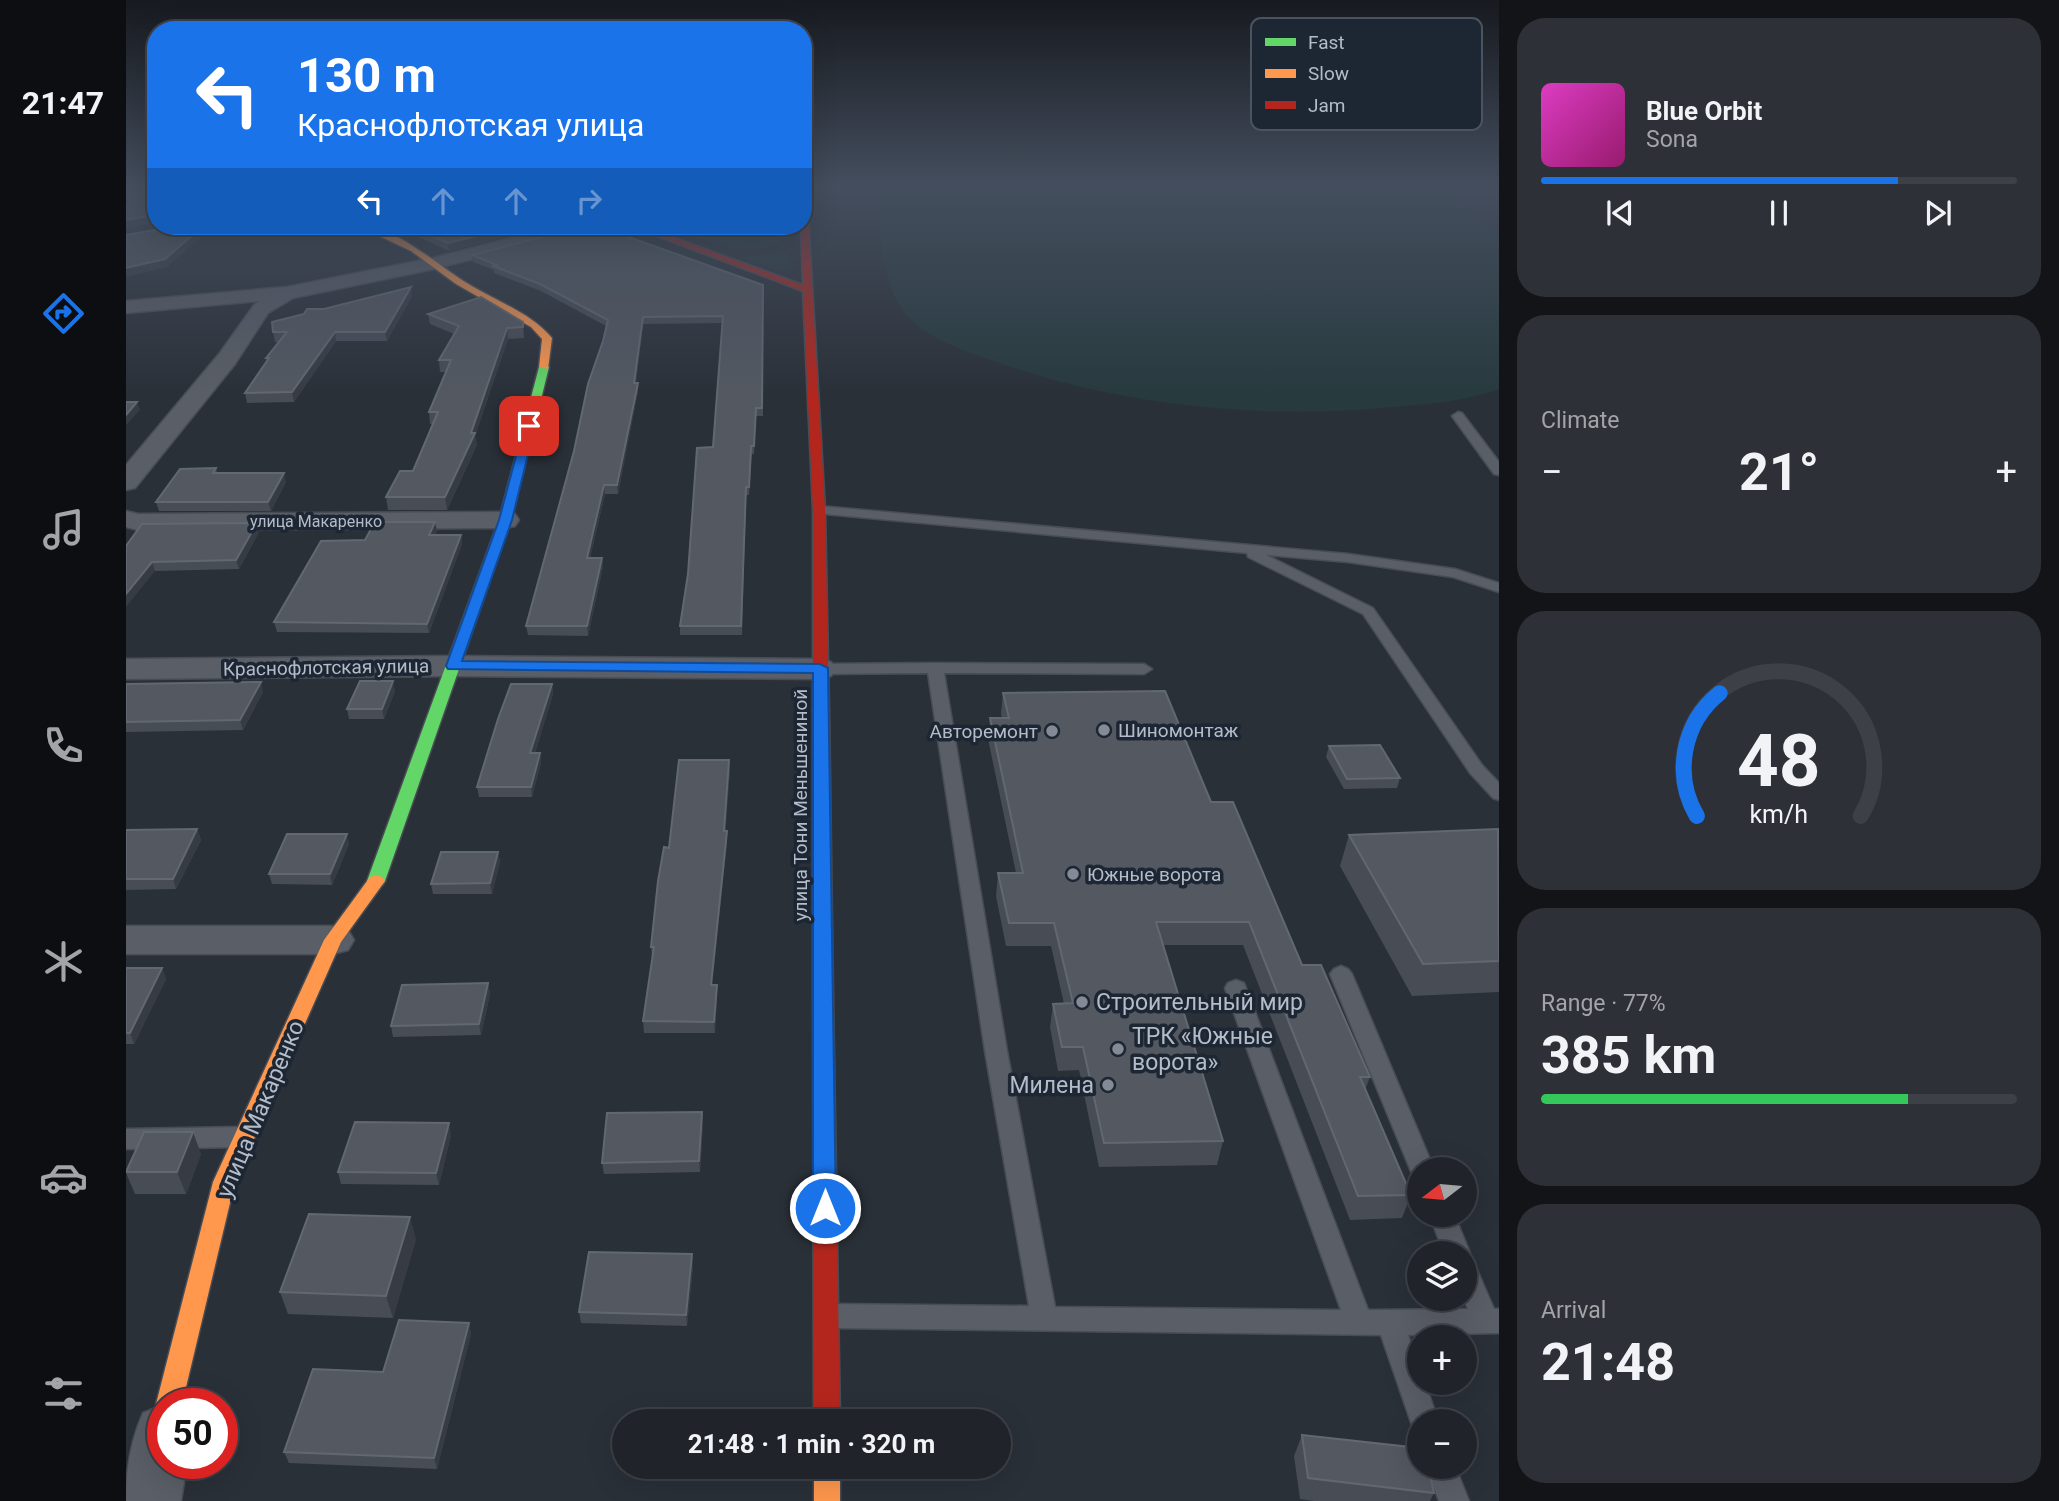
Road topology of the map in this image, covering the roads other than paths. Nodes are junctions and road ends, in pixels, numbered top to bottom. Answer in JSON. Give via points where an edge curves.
{"nodes":[{"id":1,"x":424,"y":256,"type":"edge"},
{"id":2,"x":461,"y":256,"type":"edge"},
{"id":3,"x":718,"y":256,"type":"edge"},
{"id":4,"x":807,"y":256,"type":"edge"},
{"id":5,"x":434,"y":263,"type":"junction"},
{"id":6,"x":809,"y":290,"type":"junction"},
{"id":7,"x":287,"y":293,"type":"junction"},
{"id":8,"x":126,"y":307,"type":"edge"},
{"id":9,"x":1458,"y":416,"type":"dead end"},
{"id":10,"x":1499,"y":471,"type":"edge"},
{"id":11,"x":126,"y":482,"type":"edge"},
{"id":12,"x":819,"y":510,"type":"junction"},
{"id":13,"x":126,"y":519,"type":"edge"},
{"id":14,"x":505,"y":520,"type":"junction"},
{"id":15,"x":1242,"y":548,"type":"junction"},
{"id":16,"x":1499,"y":588,"type":"edge"},
{"id":17,"x":454,"y":666,"type":"junction"},
{"id":18,"x":820,"y":668,"type":"junction"},
{"id":19,"x":935,"y":668,"type":"junction"},
{"id":20,"x":126,"y":669,"type":"edge"},
{"id":21,"x":1144,"y":670,"type":"dead end"},
{"id":22,"x":1499,"y":794,"type":"edge"},
{"id":23,"x":126,"y":940,"type":"edge"},
{"id":24,"x":333,"y":940,"type":"junction"},
{"id":25,"x":1341,"y":974,"type":"dead end"},
{"id":26,"x":1236,"y":988,"type":"dead end"},
{"id":27,"x":245,"y":1137,"type":"junction"},
{"id":28,"x":126,"y":1139,"type":"edge"},
{"id":29,"x":1417,"y":1157,"type":"edge"},
{"id":30,"x":1477,"y":1293,"type":"edge"},
{"id":31,"x":825,"y":1316,"type":"junction"},
{"id":32,"x":1044,"y":1318,"type":"junction"},
{"id":33,"x":1492,"y":1321,"type":"edge"},
{"id":34,"x":1359,"y":1322,"type":"junction"},
{"id":35,"x":1390,"y":1323,"type":"junction"},
{"id":36,"x":173,"y":1388,"type":"edge"},
{"id":37,"x":827,"y":1409,"type":"edge"},
{"id":38,"x":1420,"y":1409,"type":"edge"},
{"id":39,"x":155,"y":1479,"type":"edge"},
{"id":40,"x":827,"y":1479,"type":"edge"},
{"id":41,"x":1445,"y":1479,"type":"edge"},
{"id":42,"x":151,"y":1501,"type":"edge"},
{"id":43,"x":827,"y":1501,"type":"edge"},
{"id":44,"x":1454,"y":1501,"type":"edge"}],
"edges":[{"from":1,"to":5,"type":"street","name":"улица Макаренко"},
{"from":2,"to":5,"type":"street"},
{"from":3,"to":6,"type":"street"},
{"from":4,"to":6,"type":"street","name":"улица Тони Меньшениной"},
{"from":5,"to":7,"type":"street"},
{"from":5,"to":14,"type":"street","name":"улица Макаренко","via":[[534,325],[547,338],[547,355]]},
{"from":6,"to":12,"type":"street","name":"улица Тони Меньшениной"},
{"from":7,"to":8,"type":"street"},
{"from":7,"to":11,"type":"street","via":[[261,309],[228,359]]},
{"from":9,"to":10,"type":"lane"},
{"from":12,"to":15,"type":"lane"},
{"from":12,"to":18,"type":"street","name":"улица Тони Меньшениной"},
{"from":13,"to":14,"type":"street","name":"улица Макаренко"},
{"from":14,"to":17,"type":"street","name":"улица Макаренко"},
{"from":15,"to":16,"type":"lane","via":[[1455,573]]},
{"from":15,"to":22,"type":"lane","via":[[1368,611],[1476,769]]},
{"from":17,"to":18,"type":"street","name":"Краснофлотская улица"},
{"from":17,"to":20,"type":"street","name":"Краснофлотская улица"},
{"from":17,"to":24,"type":"street","name":"улица Макаренко","via":[[380,876]]},
{"from":18,"to":19,"type":"lane"},
{"from":18,"to":31,"type":"street","name":"улица Тони Меньшениной"},
{"from":19,"to":21,"type":"lane"},
{"from":19,"to":32,"type":"lane"},
{"from":23,"to":24,"type":"street"},
{"from":24,"to":27,"type":"street","name":"улица Макаренко"},
{"from":25,"to":29,"type":"lane"},
{"from":26,"to":34,"type":"lane"},
{"from":27,"to":28,"type":"lane"},
{"from":27,"to":36,"type":"street","name":"улица Макаренко","via":[[224,1182]]},
{"from":30,"to":33,"type":"lane"},
{"from":31,"to":32,"type":"lane"},
{"from":31,"to":37,"type":"street","name":"улица Тони Меньшениной"},
{"from":32,"to":34,"type":"lane"},
{"from":33,"to":35,"type":"lane"},
{"from":34,"to":35,"type":"lane"},
{"from":35,"to":38,"type":"lane"},
{"from":39,"to":42,"type":"street"},
{"from":40,"to":43,"type":"street"},
{"from":41,"to":44,"type":"lane"}]}
